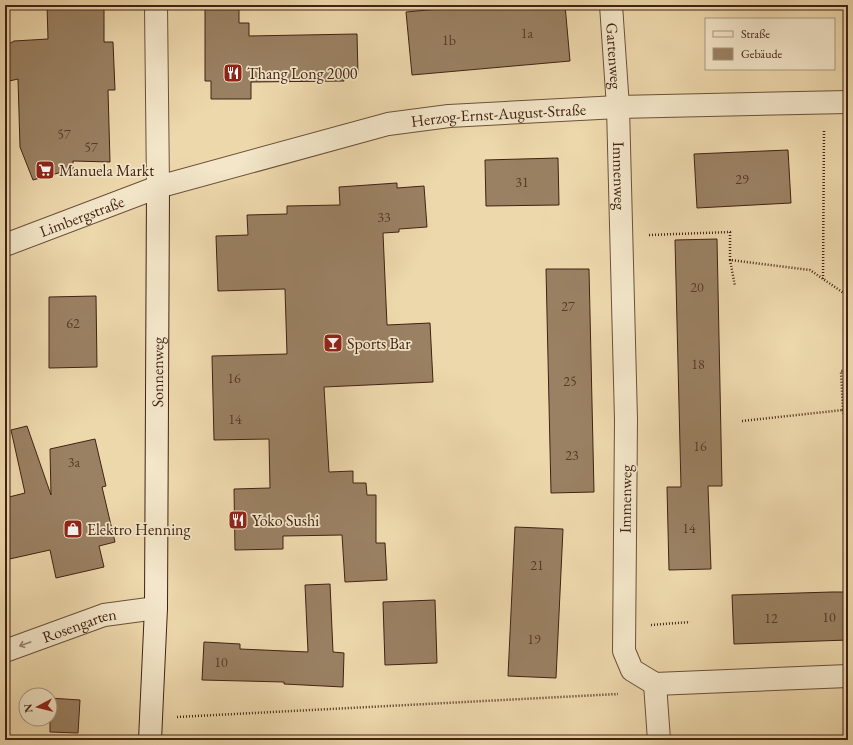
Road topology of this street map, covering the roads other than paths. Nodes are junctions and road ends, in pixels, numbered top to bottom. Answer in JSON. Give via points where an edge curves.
{"nodes":[{"id":1,"x":156,"y":5,"type":"edge"},
{"id":2,"x":611,"y":5,"type":"edge"},
{"id":3,"x":848,"y":102,"type":"edge"},
{"id":4,"x":618,"y":107,"type":"junction"},
{"id":5,"x":158,"y":187,"type":"junction"},
{"id":6,"x":5,"y":245,"type":"edge"},
{"id":7,"x":156,"y":608,"type":"junction"},
{"id":8,"x":5,"y":651,"type":"edge"},
{"id":9,"x":848,"y":676,"type":"edge"},
{"id":10,"x":655,"y":684,"type":"junction"},
{"id":11,"x":150,"y":740,"type":"edge"},
{"id":12,"x":659,"y":740,"type":"edge"}],
"edges":[{"from":1,"to":5,"type":"street","name":"Sonnenweg"},
{"from":2,"to":4,"type":"street","name":"Gartenweg"},
{"from":3,"to":4,"type":"street","name":"Herzog-Ernst-August-Straße"},
{"from":4,"to":5,"type":"street","name":"Herzog-Ernst-August-Straße","via":[[449,116],[388,124]]},
{"from":4,"to":10,"type":"street","name":"Immenweg","via":[[626,420],[624,651],[632,670]]},
{"from":5,"to":6,"type":"street","name":"Limbergstraße"},
{"from":5,"to":7,"type":"street","name":"Sonnenweg"},
{"from":7,"to":8,"type":"street","name":"Rosengarten","one_way":true,"via":[[104,615]]},
{"from":7,"to":11,"type":"street","name":"Sonnenweg"},
{"from":9,"to":10,"type":"street"},
{"from":10,"to":12,"type":"street"}]}
